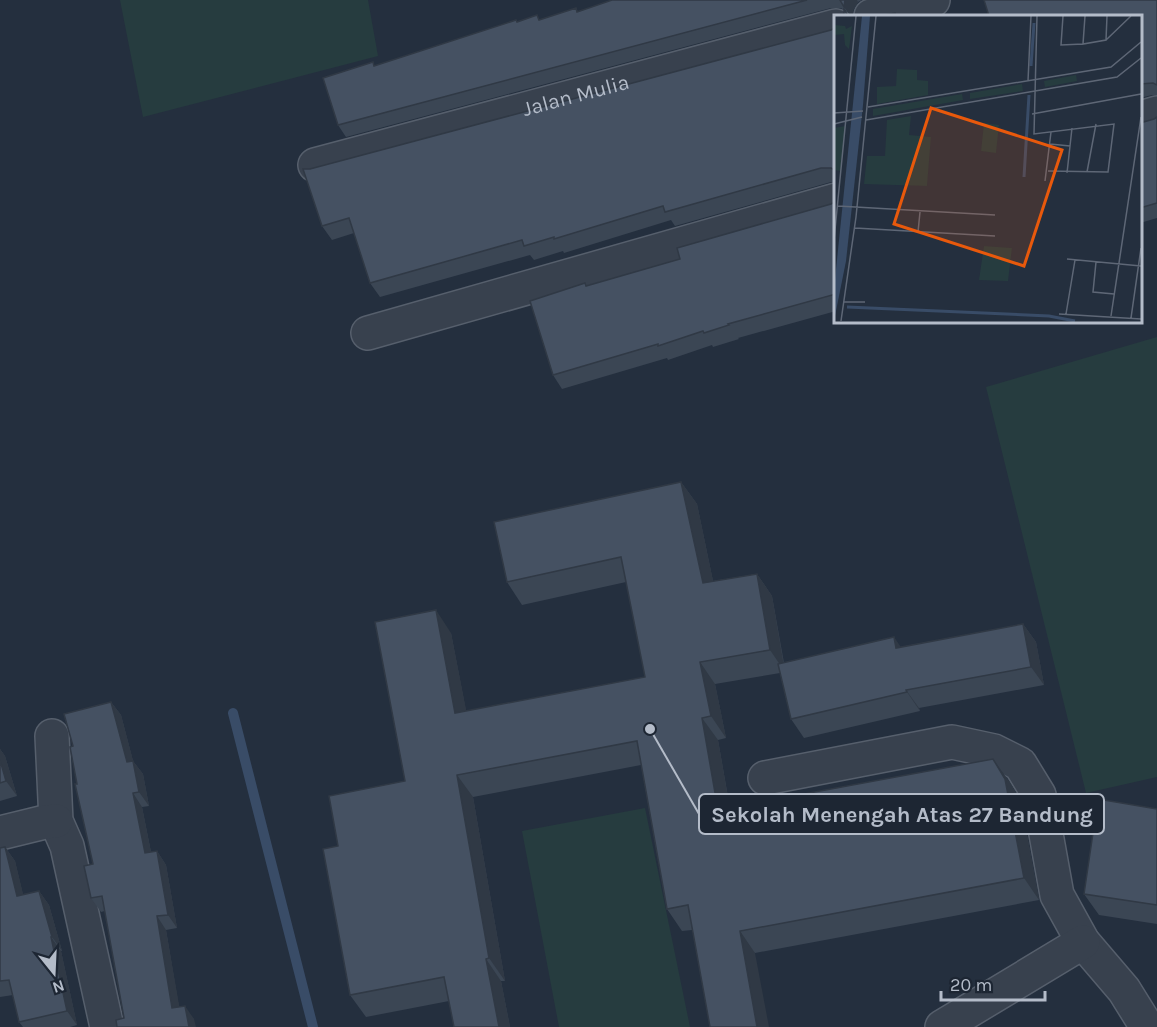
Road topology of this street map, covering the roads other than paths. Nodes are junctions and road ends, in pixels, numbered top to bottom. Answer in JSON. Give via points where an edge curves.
{"nodes":[{"id":1,"x":933,"y":0,"type":"edge"},
{"id":2,"x":938,"y":0,"type":"edge"},
{"id":3,"x":875,"y":15,"type":"edge"},
{"id":4,"x":942,"y":15,"type":"edge"},
{"id":5,"x":834,"y":27,"type":"edge"},
{"id":6,"x":1157,"y":113,"type":"edge"},
{"id":7,"x":1142,"y":117,"type":"edge"},
{"id":8,"x":315,"y":165,"type":"edge"},
{"id":9,"x":834,"y":201,"type":"edge"},
{"id":10,"x":368,"y":333,"type":"dead end"},
{"id":11,"x":52,"y":736,"type":"dead end"},
{"id":12,"x":765,"y":778,"type":"dead end"},
{"id":13,"x":56,"y":821,"type":"junction"},
{"id":14,"x":0,"y":833,"type":"edge"},
{"id":15,"x":1083,"y":942,"type":"junction"},
{"id":16,"x":1150,"y":1025,"type":"edge"},
{"id":17,"x":107,"y":1027,"type":"edge"},
{"id":18,"x":942,"y":1027,"type":"edge"}],
"edges":[{"from":1,"to":3,"type":"street"},
{"from":2,"to":4,"type":"street"},
{"from":5,"to":8,"type":"street","name":"Jalan Mulia"},
{"from":6,"to":7,"type":"street"},
{"from":9,"to":10,"type":"street"},
{"from":11,"to":13,"type":"street"},
{"from":12,"to":15,"type":"street","via":[[952,742],[994,751],[1020,764],[1039,795],[1057,896]]},
{"from":13,"to":14,"type":"street"},
{"from":13,"to":17,"type":"street","via":[[67,846]]},
{"from":15,"to":16,"type":"street"},
{"from":15,"to":18,"type":"street"}]}
